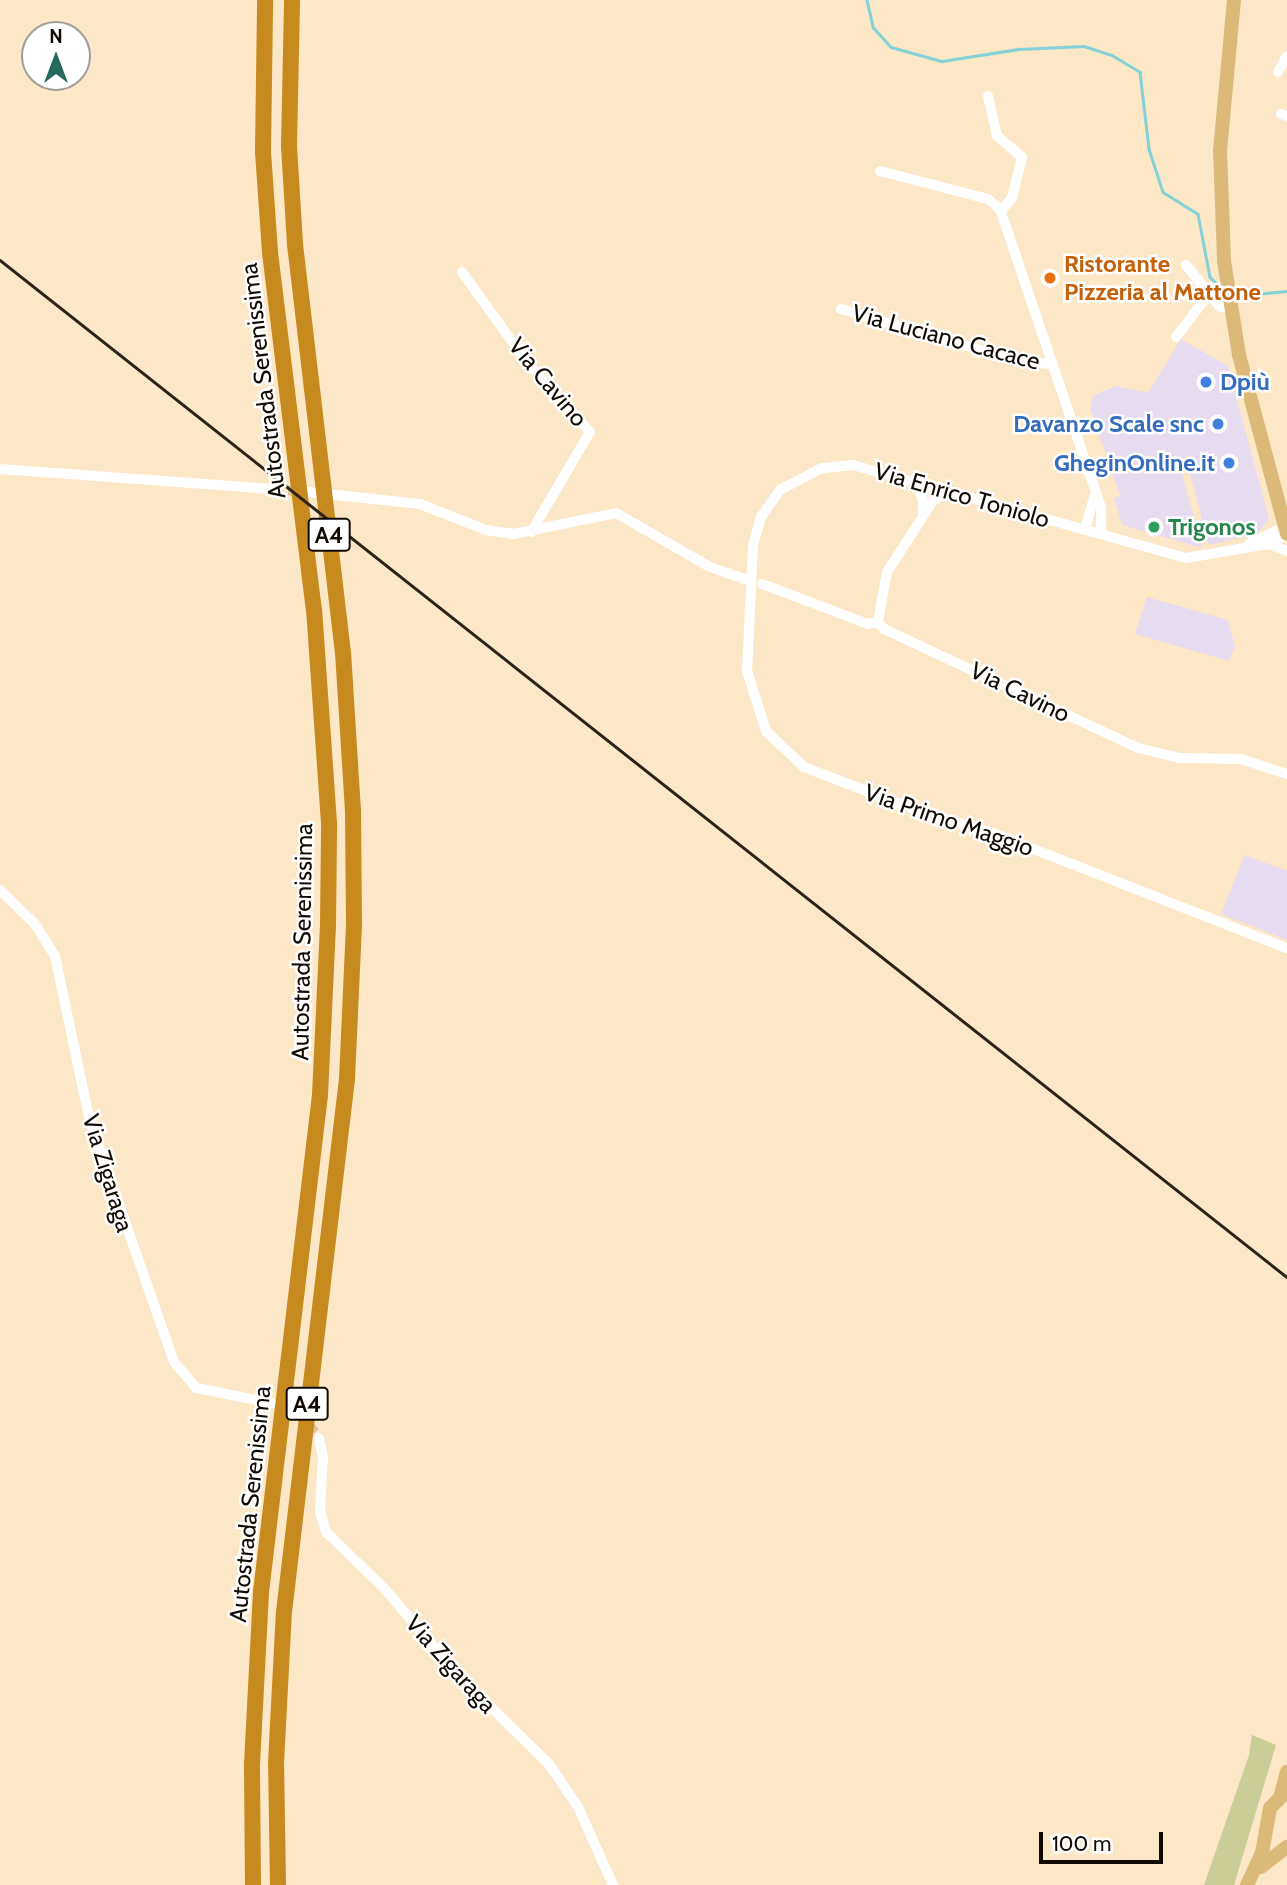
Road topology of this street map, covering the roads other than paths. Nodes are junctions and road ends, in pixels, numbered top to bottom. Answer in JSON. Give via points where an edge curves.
{"nodes":[{"id":1,"x":265,"y":0,"type":"edge"},
{"id":2,"x":292,"y":0,"type":"edge"},
{"id":3,"x":1234,"y":0,"type":"edge"},
{"id":4,"x":1287,"y":56,"type":"edge"},
{"id":5,"x":1278,"y":72,"type":"dead end"},
{"id":6,"x":988,"y":96,"type":"dead end"},
{"id":7,"x":880,"y":171,"type":"dead end"},
{"id":8,"x":1001,"y":211,"type":"junction"},
{"id":9,"x":1186,"y":265,"type":"dead end"},
{"id":10,"x":462,"y":272,"type":"dead end"},
{"id":11,"x":1209,"y":294,"type":"junction"},
{"id":12,"x":1230,"y":305,"type":"junction"},
{"id":13,"x":841,"y":309,"type":"dead end"},
{"id":14,"x":1176,"y":337,"type":"dead end"},
{"id":15,"x":1051,"y":364,"type":"junction"},
{"id":16,"x":0,"y":469,"type":"edge"},
{"id":17,"x":915,"y":482,"type":"junction"},
{"id":18,"x":273,"y":489,"type":"tunnel mouth"},
{"id":19,"x":948,"y":491,"type":"junction"},
{"id":20,"x":308,"y":492,"type":"tunnel mouth"},
{"id":21,"x":1095,"y":492,"type":"junction"},
{"id":22,"x":923,"y":514,"type":"junction"},
{"id":23,"x":1085,"y":529,"type":"junction"},
{"id":24,"x":531,"y":532,"type":"junction"},
{"id":25,"x":1286,"y":532,"type":"edge"},
{"id":26,"x":1101,"y":534,"type":"junction"},
{"id":27,"x":1268,"y":544,"type":"junction"},
{"id":28,"x":1241,"y":547,"type":"junction"},
{"id":29,"x":1287,"y":551,"type":"edge"},
{"id":30,"x":750,"y":581,"type":"junction"},
{"id":31,"x":762,"y":584,"type":"dead end"},
{"id":32,"x":878,"y":622,"type":"junction"},
{"id":33,"x":1287,"y":774,"type":"edge"},
{"id":34,"x":0,"y":890,"type":"edge"},
{"id":35,"x":1287,"y":948,"type":"edge"},
{"id":36,"x":271,"y":1403,"type":"tunnel mouth"},
{"id":37,"x":319,"y":1438,"type":"tunnel mouth"},
{"id":38,"x":1287,"y":1772,"type":"edge"},
{"id":39,"x":1284,"y":1793,"type":"edge"},
{"id":40,"x":1269,"y":1819,"type":"junction"},
{"id":41,"x":1287,"y":1846,"type":"edge"},
{"id":42,"x":253,"y":1885,"type":"edge"},
{"id":43,"x":278,"y":1885,"type":"edge"},
{"id":44,"x":613,"y":1885,"type":"edge"},
{"id":45,"x":1247,"y":1885,"type":"edge"}],
"edges":[{"from":1,"to":42,"type":"highway","name":"Autostrada Serenissima","number":"A4","via":[[263,151],[271,265],[314,611],[328,809],[328,927],[320,1095],[261,1592],[252,1764]]},
{"from":2,"to":43,"type":"highway","name":"Autostrada Serenissima","number":"A4","via":[[289,146],[300,284],[343,653],[353,811],[354,925],[346,1079],[284,1612],[276,1763]]},
{"from":3,"to":12,"type":"main road","via":[[1220,150]]},
{"from":4,"to":5,"type":"street"},
{"from":6,"to":8,"type":"street","via":[[997,135],[1022,157],[1012,198]]},
{"from":7,"to":8,"type":"street","via":[[988,199]]},
{"from":8,"to":15,"type":"street","name":"Via Luciano Cacace"},
{"from":9,"to":11,"type":"street"},
{"from":10,"to":24,"type":"street","name":"Via Cavino","via":[[528,364],[590,432]]},
{"from":11,"to":12,"type":"street","via":[[1220,307]]},
{"from":11,"to":14,"type":"street"},
{"from":12,"to":25,"type":"main road"},
{"from":13,"to":15,"type":"street","name":"Via Luciano Cacace","via":[[1017,361]]},
{"from":15,"to":21,"type":"street","name":"Via Luciano Cacace"},
{"from":16,"to":18,"type":"street"},
{"from":17,"to":19,"type":"street","name":"Via Enrico Toniolo"},
{"from":17,"to":22,"type":"street"},
{"from":17,"to":30,"type":"street","name":"Via Enrico Toniolo","via":[[853,465],[822,468],[794,480],[780,490],[761,517]]},
{"from":19,"to":22,"type":"street"},
{"from":19,"to":23,"type":"street","name":"Via Enrico Toniolo"},
{"from":20,"to":24,"type":"street","via":[[420,504],[486,530]]},
{"from":21,"to":23,"type":"street"},
{"from":21,"to":26,"type":"street","name":"Via Luciano Cacace","via":[[1101,508]]},
{"from":22,"to":32,"type":"street","via":[[887,572]]},
{"from":23,"to":26,"type":"street","name":"Via Enrico Toniolo"},
{"from":24,"to":30,"type":"street","via":[[616,513],[710,567]]},
{"from":25,"to":27,"type":"street","name":"Via Enrico Toniolo"},
{"from":25,"to":28,"type":"street","name":"Via Enrico Toniolo"},
{"from":26,"to":28,"type":"street","name":"Via Enrico Toniolo","via":[[1185,558]]},
{"from":27,"to":28,"type":"street","name":"Via Enrico Toniolo"},
{"from":27,"to":29,"type":"street","name":"Via Enrico Toniolo"},
{"from":30,"to":35,"type":"street","name":"Via Primo Maggio","via":[[750,691],[766,731],[794,761],[818,774],[993,833]]},
{"from":31,"to":32,"type":"street","name":"Via Cavino","via":[[868,624]]},
{"from":32,"to":33,"type":"street","name":"Via Cavino","via":[[884,629],[1138,748],[1179,758],[1241,759]]},
{"from":34,"to":36,"type":"street","name":"Via Zigaraga","via":[[34,924],[55,956],[89,1118],[174,1362],[197,1388]]},
{"from":37,"to":44,"type":"street","name":"Via Zigaraga","via":[[323,1457],[320,1511],[326,1532],[384,1588],[458,1676],[549,1764],[578,1807]]},
{"from":38,"to":39,"type":"main road"},
{"from":39,"to":40,"type":"main road","via":[[1272,1805]]},
{"from":40,"to":41,"type":"main road","via":[[1276,1837]]},
{"from":40,"to":45,"type":"main road","via":[[1262,1853]]},
{"from":41,"to":45,"type":"main road","via":[[1265,1861]]}]}
